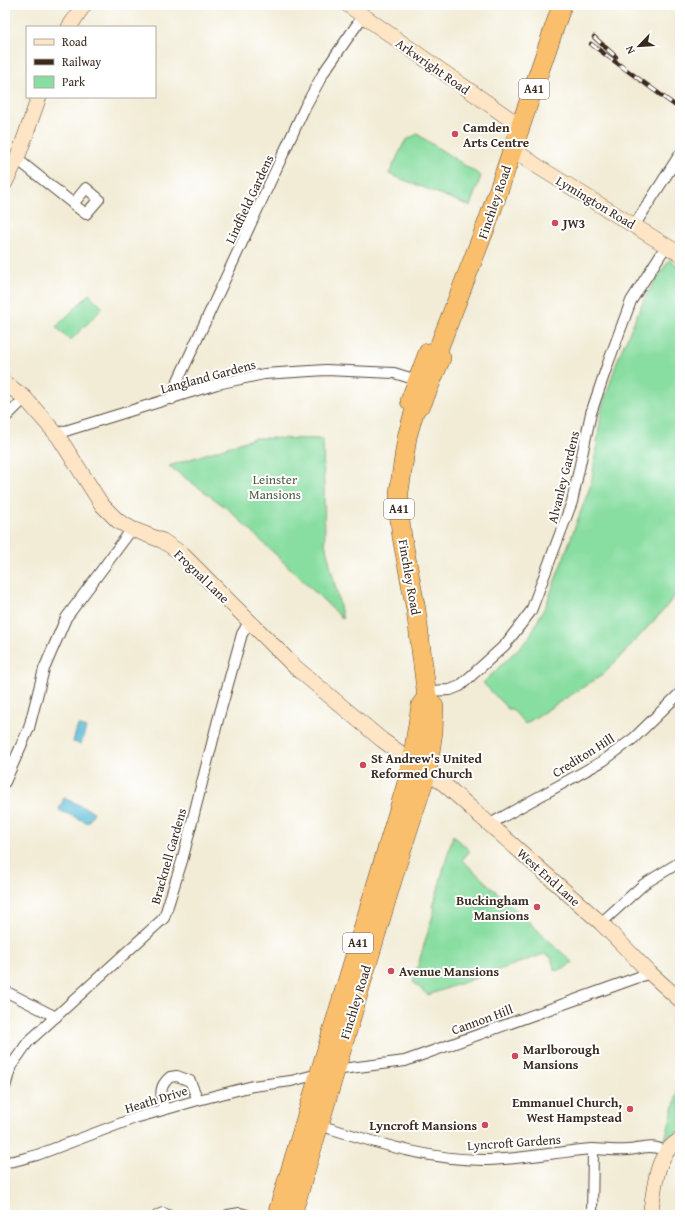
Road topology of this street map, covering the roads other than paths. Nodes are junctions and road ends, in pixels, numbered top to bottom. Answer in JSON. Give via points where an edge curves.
{"nodes":[{"id":1,"x":84,"y":5,"type":"edge"},
{"id":2,"x":348,"y":5,"type":"edge"},
{"id":3,"x":562,"y":5,"type":"edge"},
{"id":4,"x":363,"y":16,"type":"junction"},
{"id":5,"x":70,"y":26,"type":"edge"},
{"id":6,"x":39,"y":98,"type":"edge"},
{"id":7,"x":520,"y":126,"type":"junction"},
{"id":8,"x":513,"y":149,"type":"junction"},
{"id":9,"x":680,"y":154,"type":"edge"},
{"id":10,"x":17,"y":159,"type":"junction"},
{"id":11,"x":5,"y":183,"type":"edge"},
{"id":12,"x":73,"y":204,"type":"dead end"},
{"id":13,"x":634,"y":226,"type":"junction"},
{"id":14,"x":666,"y":246,"type":"junction"},
{"id":15,"x":680,"y":254,"type":"edge"},
{"id":16,"x":437,"y":352,"type":"junction"},
{"id":17,"x":417,"y":380,"type":"junction"},
{"id":18,"x":5,"y":382,"type":"edge"},
{"id":19,"x":25,"y":398,"type":"junction"},
{"id":20,"x":172,"y":399,"type":"junction"},
{"id":21,"x":415,"y":409,"type":"junction"},
{"id":22,"x":5,"y":418,"type":"edge"},
{"id":23,"x":58,"y":436,"type":"junction"},
{"id":24,"x":132,"y":529,"type":"junction"},
{"id":25,"x":249,"y":622,"type":"junction"},
{"id":26,"x":680,"y":693,"type":"edge"},
{"id":27,"x":427,"y":694,"type":"junction"},
{"id":28,"x":420,"y":766,"type":"junction"},
{"id":29,"x":5,"y":782,"type":"edge"},
{"id":30,"x":490,"y":824,"type":"junction"},
{"id":31,"x":680,"y":862,"type":"edge"},
{"id":32,"x":601,"y":923,"type":"junction"},
{"id":33,"x":650,"y":973,"type":"junction"},
{"id":34,"x":5,"y":991,"type":"edge"},
{"id":35,"x":680,"y":1000,"type":"edge"},
{"id":36,"x":56,"y":1017,"type":"junction"},
{"id":37,"x":326,"y":1072,"type":"junction"},
{"id":38,"x":5,"y":1087,"type":"edge"},
{"id":39,"x":198,"y":1100,"type":"junction"},
{"id":40,"x":164,"y":1109,"type":"junction"},
{"id":41,"x":319,"y":1125,"type":"junction"},
{"id":42,"x":680,"y":1140,"type":"edge"},
{"id":43,"x":593,"y":1149,"type":"junction"},
{"id":44,"x":666,"y":1152,"type":"junction"},
{"id":45,"x":5,"y":1162,"type":"edge"},
{"id":46,"x":158,"y":1215,"type":"edge"},
{"id":47,"x":168,"y":1215,"type":"edge"},
{"id":48,"x":228,"y":1215,"type":"edge"},
{"id":49,"x":247,"y":1215,"type":"edge"},
{"id":50,"x":277,"y":1215,"type":"edge"},
{"id":51,"x":292,"y":1215,"type":"edge"},
{"id":52,"x":592,"y":1215,"type":"edge"},
{"id":53,"x":650,"y":1215,"type":"edge"}],
"edges":[{"from":1,"to":5,"type":"street"},
{"from":2,"to":4,"type":"street","name":"Arkwright Road"},
{"from":3,"to":7,"type":"highway","name":"Finchley Road","number":"A41"},
{"from":4,"to":7,"type":"street","name":"Arkwright Road"},
{"from":4,"to":20,"type":"street","name":"Lindfield Gardens","via":[[324,72],[305,107],[174,389]]},
{"from":6,"to":10,"type":"street"},
{"from":7,"to":8,"type":"highway","name":"Finchley Road","number":"A41"},
{"from":8,"to":13,"type":"street","name":"Lymington Road"},
{"from":8,"to":16,"type":"highway","name":"Finchley Road","number":"A41"},
{"from":9,"to":13,"type":"street"},
{"from":10,"to":11,"type":"street"},
{"from":10,"to":12,"type":"street"},
{"from":13,"to":14,"type":"street","name":"Lymington Road"},
{"from":14,"to":15,"type":"street","name":"Lymington Road"},
{"from":14,"to":27,"type":"street","name":"Alvanley Gardens","via":[[632,301],[607,366],[591,413],[572,502],[531,611],[505,645],[460,686]]},
{"from":16,"to":17,"type":"highway","name":"Finchley Road","number":"A41","via":[[428,353]]},
{"from":16,"to":21,"type":"highway","name":"Finchley Road","number":"A41","via":[[441,358],[422,403]]},
{"from":17,"to":20,"type":"street","name":"Langland Gardens","via":[[394,372],[326,370],[272,374],[217,384]]},
{"from":17,"to":21,"type":"highway","name":"Finchley Road","number":"A41","via":[[409,400]]},
{"from":18,"to":19,"type":"street","name":"Frognal Lane"},
{"from":19,"to":22,"type":"street"},
{"from":19,"to":23,"type":"street","name":"Frognal Lane"},
{"from":20,"to":23,"type":"street","name":"Langland Gardens","via":[[62,432]]},
{"from":21,"to":27,"type":"highway","name":"Finchley Road","number":"A41","via":[[402,460],[399,513]]},
{"from":23,"to":24,"type":"street","name":"Frognal Lane","via":[[102,504],[118,521]]},
{"from":24,"to":25,"type":"street","name":"Frognal Lane","via":[[163,541],[182,554]]},
{"from":24,"to":29,"type":"street","via":[[66,618],[44,669],[29,728]]},
{"from":25,"to":28,"type":"street","name":"Frognal Lane","via":[[294,666],[382,740]]},
{"from":25,"to":36,"type":"street","name":"Bracknell Gardens","via":[[242,634],[182,861],[164,918]]},
{"from":26,"to":30,"type":"street","name":"Crediton Hill","via":[[634,738],[603,761]]},
{"from":27,"to":28,"type":"highway","name":"Finchley Road","number":"A41","via":[[434,707],[433,732]]},
{"from":28,"to":30,"type":"street","name":"West End Lane"},
{"from":28,"to":37,"type":"highway","name":"Finchley Road","number":"A41"},
{"from":30,"to":32,"type":"street","name":"West End Lane"},
{"from":31,"to":32,"type":"street","via":[[644,884]]},
{"from":32,"to":33,"type":"street","name":"West End Lane"},
{"from":33,"to":35,"type":"street","name":"West End Lane"},
{"from":33,"to":37,"type":"street","name":"Cannon Hill","via":[[405,1061]]},
{"from":34,"to":36,"type":"street"},
{"from":36,"to":38,"type":"street","name":"Bracknell Gardens","via":[[28,1042],[17,1056]]},
{"from":37,"to":39,"type":"street","name":"Heath Drive"},
{"from":37,"to":41,"type":"highway","name":"Finchley Road","number":"A41"},
{"from":37,"to":50,"type":"highway","name":"Finchley Road","number":"A41"},
{"from":39,"to":40,"type":"street","name":"Heath Drive"},
{"from":39,"to":40,"type":"street","via":[[190,1081],[177,1076],[170,1077],[161,1087]]},
{"from":40,"to":45,"type":"street","name":"Heath Drive","via":[[37,1155]]},
{"from":41,"to":43,"type":"street","name":"Lyncroft Gardens","via":[[406,1151],[453,1158],[488,1160]]},
{"from":41,"to":51,"type":"highway","name":"Finchley Road","number":"A41"},
{"from":42,"to":44,"type":"street"},
{"from":43,"to":44,"type":"street","name":"Lyncroft Gardens","via":[[627,1150],[660,1147]]},
{"from":43,"to":52,"type":"street"},
{"from":44,"to":53,"type":"street","via":[[659,1168]]},
{"from":46,"to":47,"type":"street"},
{"from":48,"to":49,"type":"street","via":[[240,1212]]}]}
